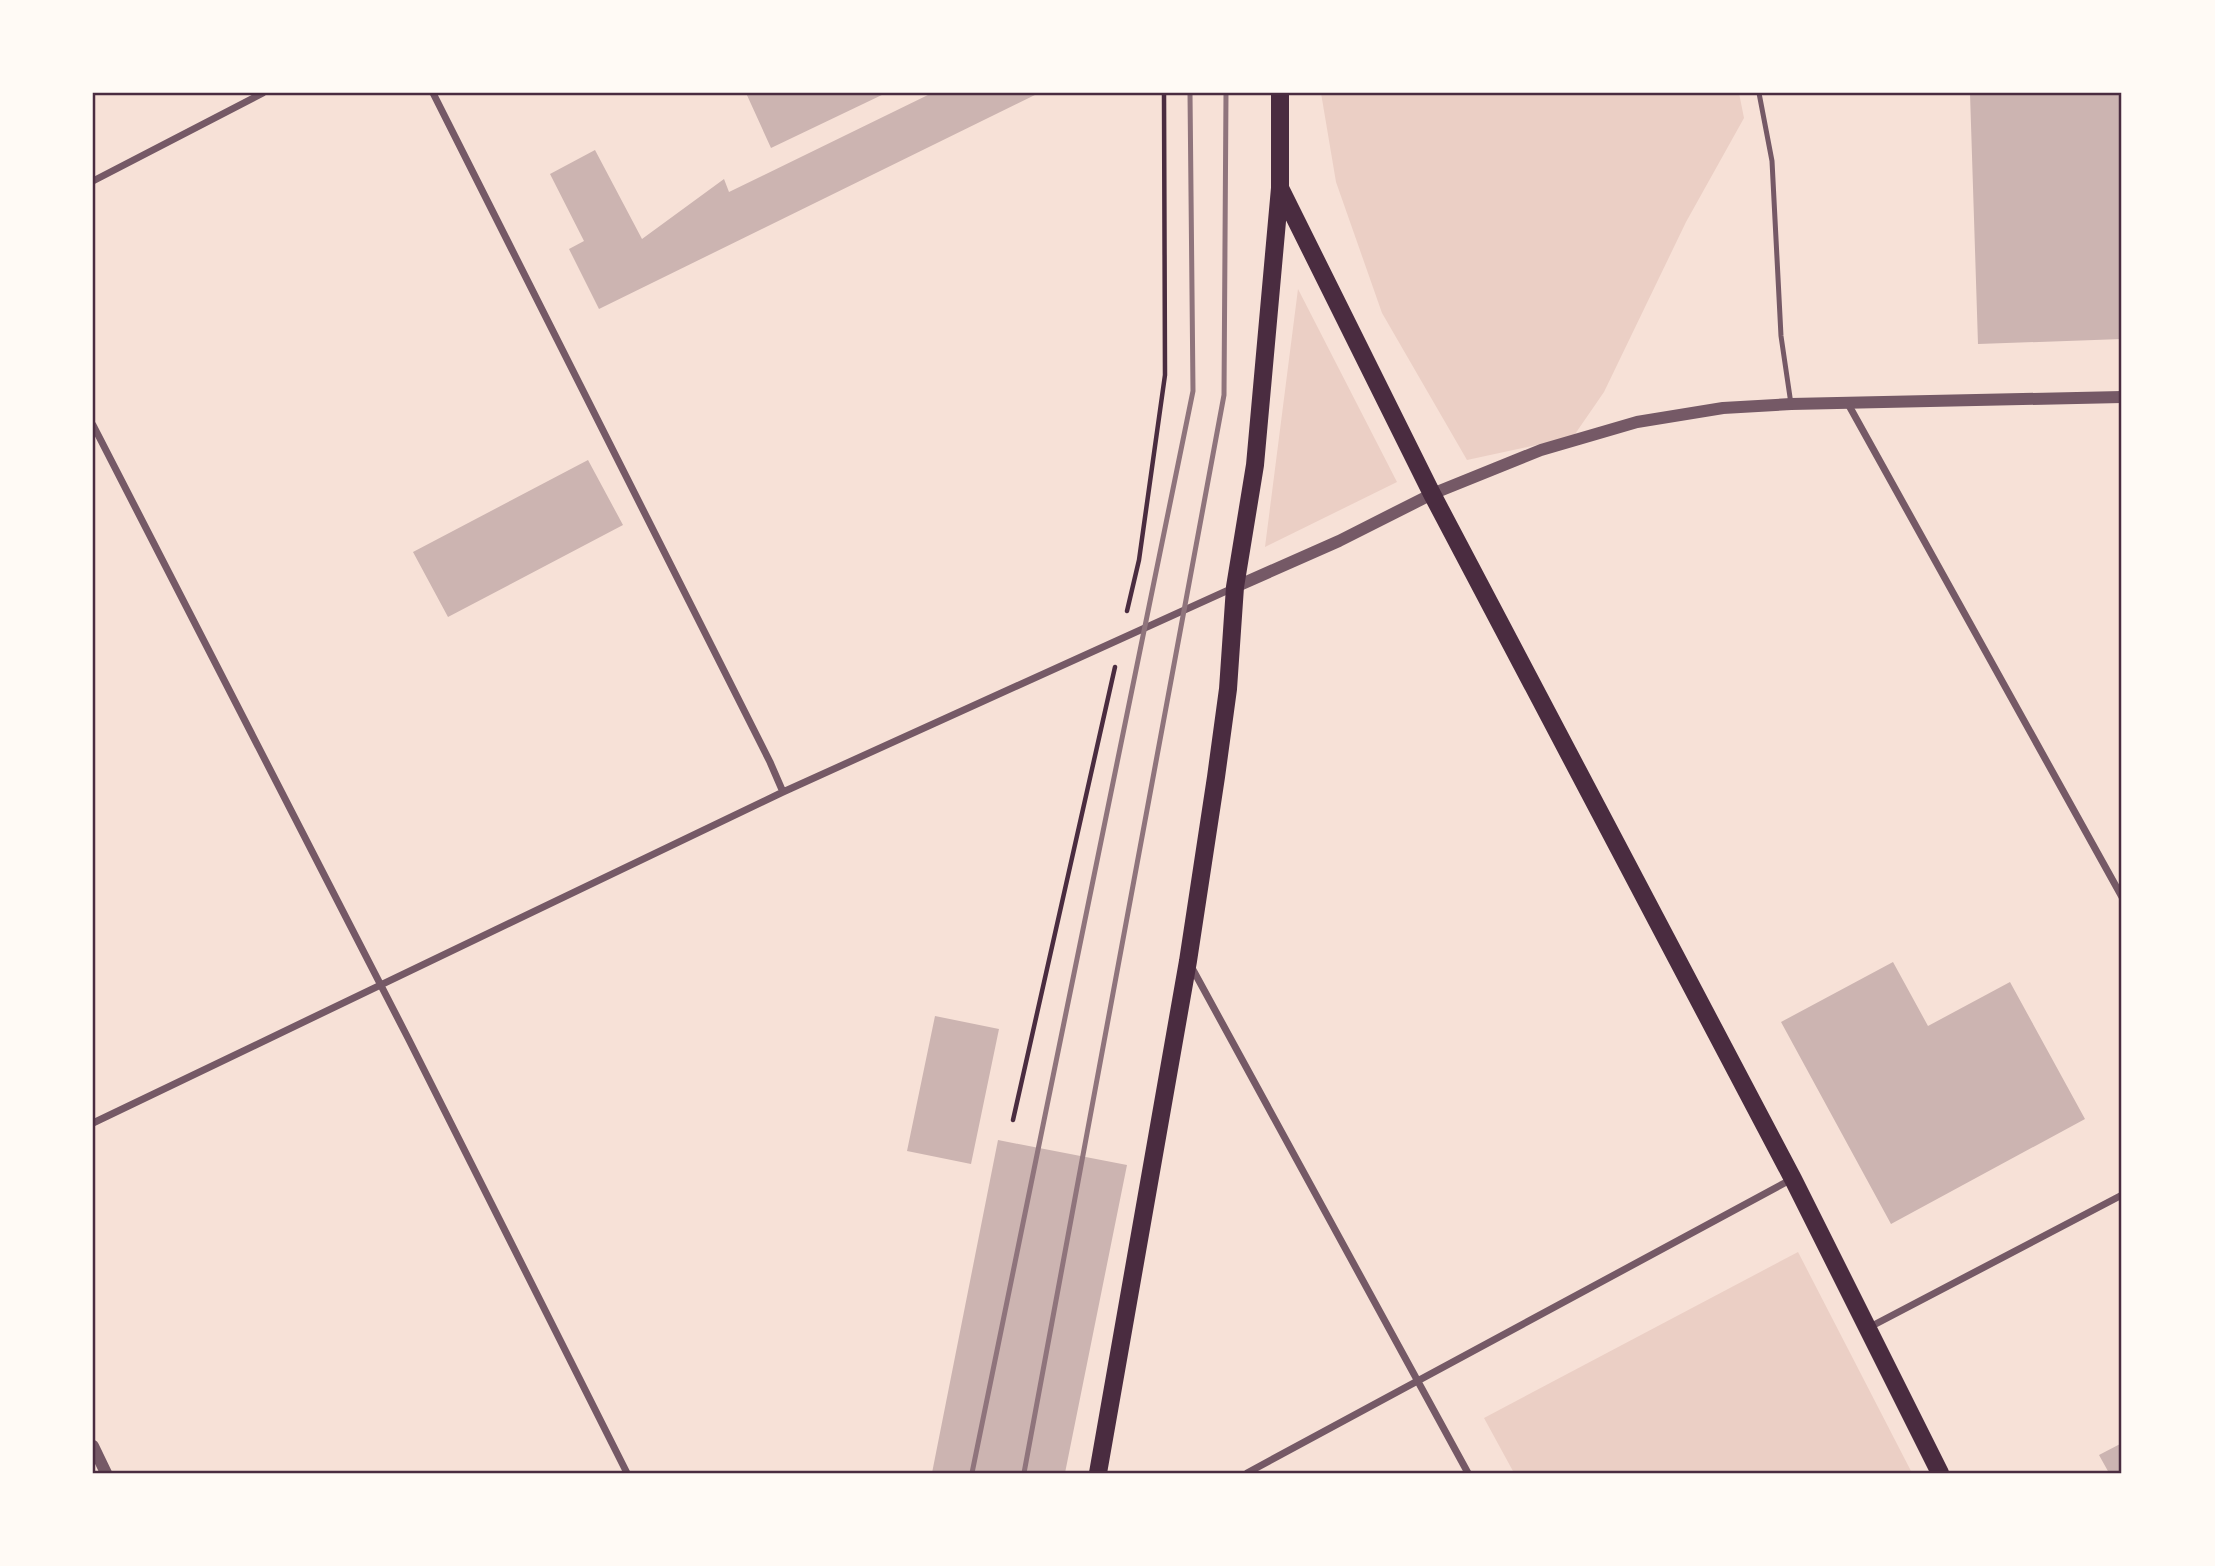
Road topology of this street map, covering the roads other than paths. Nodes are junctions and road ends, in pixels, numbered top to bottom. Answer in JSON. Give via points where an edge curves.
{"nodes":[{"id":1,"x":263,"y":93,"type":"edge"},
{"id":2,"x":433,"y":93,"type":"edge"},
{"id":3,"x":1280,"y":93,"type":"edge"},
{"id":4,"x":1759,"y":93,"type":"edge"},
{"id":5,"x":93,"y":181,"type":"edge"},
{"id":6,"x":1280,"y":188,"type":"junction"},
{"id":7,"x":2122,"y":397,"type":"edge"},
{"id":8,"x":1847,"y":402,"type":"junction"},
{"id":9,"x":1791,"y":404,"type":"junction"},
{"id":10,"x":93,"y":425,"type":"edge"},
{"id":11,"x":1432,"y":494,"type":"junction"},
{"id":12,"x":1235,"y":587,"type":"junction"},
{"id":13,"x":782,"y":792,"type":"junction"},
{"id":14,"x":2122,"y":897,"type":"edge"},
{"id":15,"x":1188,"y":961,"type":"junction"},
{"id":16,"x":380,"y":984,"type":"junction"},
{"id":17,"x":93,"y":1123,"type":"edge"},
{"id":18,"x":1793,"y":1179,"type":"junction"},
{"id":19,"x":2122,"y":1195,"type":"edge"},
{"id":20,"x":1868,"y":1328,"type":"junction"},
{"id":21,"x":1417,"y":1382,"type":"junction"},
{"id":22,"x":93,"y":1446,"type":"edge"},
{"id":23,"x":106,"y":1473,"type":"edge"},
{"id":24,"x":627,"y":1473,"type":"edge"},
{"id":25,"x":1098,"y":1473,"type":"edge"},
{"id":26,"x":1247,"y":1473,"type":"edge"},
{"id":27,"x":1468,"y":1473,"type":"edge"},
{"id":28,"x":1940,"y":1473,"type":"edge"}],
"edges":[{"from":1,"to":5,"type":"street"},
{"from":2,"to":13,"type":"street"},
{"from":3,"to":6,"type":"main road"},
{"from":4,"to":9,"type":"lane","via":[[1772,161],[1781,336]]},
{"from":6,"to":11,"type":"main road"},
{"from":6,"to":12,"type":"main road","via":[[1255,466]]},
{"from":7,"to":8,"type":"street"},
{"from":8,"to":9,"type":"street"},
{"from":8,"to":14,"type":"street"},
{"from":9,"to":11,"type":"street","via":[[1723,408],[1637,422],[1541,450]]},
{"from":10,"to":16,"type":"street"},
{"from":11,"to":12,"type":"street"},
{"from":11,"to":18,"type":"main road"},
{"from":12,"to":13,"type":"street"},
{"from":12,"to":15,"type":"main road","via":[[1224,714]]},
{"from":13,"to":16,"type":"street"},
{"from":15,"to":21,"type":"street"},
{"from":15,"to":25,"type":"main road"},
{"from":16,"to":17,"type":"street"},
{"from":16,"to":24,"type":"street"},
{"from":18,"to":20,"type":"main road"},
{"from":18,"to":21,"type":"street"},
{"from":19,"to":20,"type":"street"},
{"from":20,"to":28,"type":"main road"},
{"from":21,"to":26,"type":"street"},
{"from":21,"to":27,"type":"street"},
{"from":22,"to":23,"type":"street"}]}
